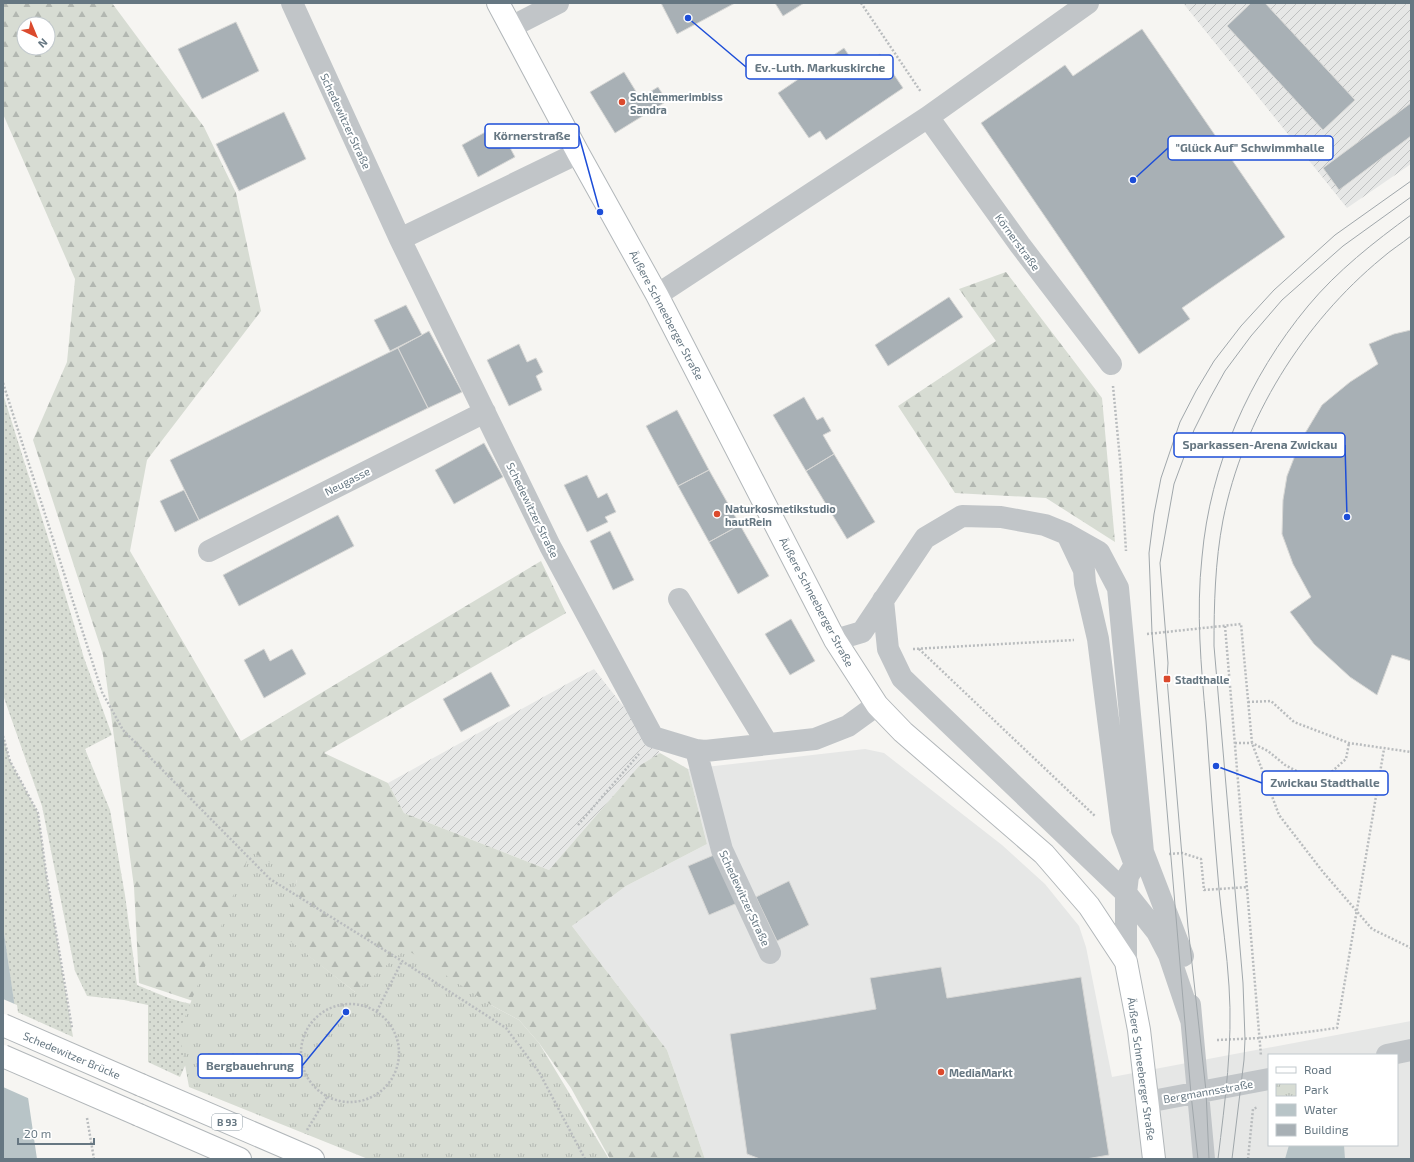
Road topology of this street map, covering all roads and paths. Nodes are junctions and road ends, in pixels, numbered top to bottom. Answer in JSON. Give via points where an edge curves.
{"nodes":[{"id":1,"x":292,"y":3,"type":"edge"},
{"id":2,"x":498,"y":3,"type":"edge"},
{"id":3,"x":558,"y":3,"type":"edge"},
{"id":4,"x":861,"y":3,"type":"edge"},
{"id":5,"x":1088,"y":3,"type":"edge"},
{"id":6,"x":511,"y":27,"type":"junction"},
{"id":7,"x":928,"y":118,"type":"junction"},
{"id":8,"x":578,"y":153,"type":"junction"},
{"id":9,"x":400,"y":239,"type":"junction"},
{"id":10,"x":657,"y":295,"type":"junction"},
{"id":11,"x":1111,"y":364,"type":"joint"},
{"id":12,"x":3,"y":383,"type":"edge"},
{"id":13,"x":485,"y":412,"type":"junction"},
{"id":14,"x":1067,"y":534,"type":"junction"},
{"id":15,"x":209,"y":551,"type":"dead end"},
{"id":16,"x":1125,"y":553,"type":"dead end"},
{"id":17,"x":679,"y":599,"type":"dead end"},
{"id":18,"x":883,"y":600,"type":"junction"},
{"id":19,"x":1225,"y":626,"type":"junction"},
{"id":20,"x":1123,"y":636,"type":"junction"},
{"id":21,"x":1098,"y":639,"type":"junction"},
{"id":22,"x":835,"y":640,"type":"junction"},
{"id":23,"x":888,"y":649,"type":"junction"},
{"id":24,"x":918,"y":649,"type":"junction"},
{"id":25,"x":1248,"y":702,"type":"junction"},
{"id":26,"x":877,"y":705,"type":"junction"},
{"id":27,"x":3,"y":736,"type":"edge"},
{"id":28,"x":653,"y":737,"type":"junction"},
{"id":29,"x":767,"y":743,"type":"junction"},
{"id":30,"x":1235,"y":743,"type":"junction"},
{"id":31,"x":1252,"y":743,"type":"junction"},
{"id":32,"x":1349,"y":744,"type":"junction"},
{"id":33,"x":1384,"y":749,"type":"junction"},
{"id":34,"x":696,"y":750,"type":"junction"},
{"id":35,"x":1411,"y":752,"type":"edge"},
{"id":36,"x":578,"y":824,"type":"dead end"},
{"id":37,"x":1135,"y":853,"type":"junction"},
{"id":38,"x":1248,"y":887,"type":"junction"},
{"id":39,"x":1126,"y":893,"type":"junction"},
{"id":40,"x":1356,"y":911,"type":"junction"},
{"id":41,"x":1411,"y":948,"type":"edge"},
{"id":42,"x":770,"y":953,"type":"dead end"},
{"id":43,"x":402,"y":961,"type":"junction"},
{"id":44,"x":1126,"y":962,"type":"junction"},
{"id":45,"x":377,"y":1011,"type":"junction"},
{"id":46,"x":1191,"y":1020,"type":"junction"},
{"id":47,"x":3,"y":1025,"type":"edge"},
{"id":48,"x":72,"y":1029,"type":"dead end"},
{"id":49,"x":1260,"y":1038,"type":"junction"},
{"id":50,"x":1411,"y":1050,"type":"edge"},
{"id":51,"x":1392,"y":1054,"type":"edge"},
{"id":52,"x":3,"y":1056,"type":"edge"},
{"id":53,"x":1266,"y":1080,"type":"edge"},
{"id":54,"x":1199,"y":1093,"type":"junction"},
{"id":55,"x":327,"y":1097,"type":"junction"},
{"id":56,"x":1148,"y":1102,"type":"junction"},
{"id":57,"x":87,"y":1115,"type":"dead end"},
{"id":58,"x":304,"y":1155,"type":"edge"},
{"id":59,"x":94,"y":1159,"type":"edge"},
{"id":60,"x":240,"y":1159,"type":"edge"},
{"id":61,"x":585,"y":1159,"type":"edge"},
{"id":62,"x":1154,"y":1159,"type":"edge"},
{"id":63,"x":1204,"y":1159,"type":"edge"},
{"id":64,"x":1248,"y":1159,"type":"edge"}],
"edges":[{"from":1,"to":9,"type":"street","name":"Schedewitzer Straße"},
{"from":2,"to":6,"type":"main road","name":"Äußere Schneeberger Straße"},
{"from":3,"to":6,"type":"street"},
{"from":4,"to":7,"type":"path","via":[[920,89]]},
{"from":5,"to":7,"type":"street"},
{"from":6,"to":8,"type":"main road","name":"Äußere Schneeberger Straße"},
{"from":7,"to":10,"type":"street"},
{"from":7,"to":11,"type":"street","name":"Körnerstraße","via":[[1020,246]]},
{"from":8,"to":9,"type":"street"},
{"from":8,"to":10,"type":"main road","name":"Äußere Schneeberger Straße"},
{"from":9,"to":13,"type":"street","name":"Schedewitzer Straße"},
{"from":10,"to":22,"type":"main road","name":"Äußere Schneeberger Straße"},
{"from":11,"to":16,"type":"path"},
{"from":12,"to":43,"type":"path","via":[[102,692],[123,730],[270,879]]},
{"from":13,"to":15,"type":"street","name":"Neugasse"},
{"from":13,"to":28,"type":"street","name":"Schedewitzer Straße","via":[[550,546]]},
{"from":14,"to":18,"type":"street","via":[[1045,525],[1001,517],[962,516],[925,538]]},
{"from":14,"to":20,"type":"street","via":[[1099,552],[1118,588]]},
{"from":14,"to":21,"type":"street","via":[[1084,570]]},
{"from":17,"to":29,"type":"street"},
{"from":18,"to":22,"type":"street","via":[[862,632]]},
{"from":18,"to":23,"type":"street"},
{"from":19,"to":20,"type":"path"},
{"from":19,"to":25,"type":"path","via":[[1241,624]]},
{"from":19,"to":30,"type":"path"},
{"from":20,"to":37,"type":"street"},
{"from":21,"to":24,"type":"path"},
{"from":21,"to":37,"type":"street","via":[[1122,830]]},
{"from":22,"to":26,"type":"main road","name":"Äußere Schneeberger Straße"},
{"from":23,"to":24,"type":"path"},
{"from":23,"to":39,"type":"street","via":[[902,678]]},
{"from":24,"to":37,"type":"path"},
{"from":25,"to":31,"type":"path"},
{"from":25,"to":32,"type":"path","via":[[1271,701],[1294,722]]},
{"from":26,"to":29,"type":"street","via":[[848,726],[815,739]]},
{"from":26,"to":44,"type":"main road","name":"Äußere Schneeberger Straße","via":[[903,732],[1044,854],[1089,906]]},
{"from":27,"to":48,"type":"path","via":[[10,762],[38,813]]},
{"from":28,"to":34,"type":"street"},
{"from":28,"to":36,"type":"path"},
{"from":29,"to":34,"type":"street"},
{"from":30,"to":31,"type":"path"},
{"from":30,"to":38,"type":"path"},
{"from":31,"to":32,"type":"path","via":[[1308,777],[1328,775],[1346,759]]},
{"from":31,"to":40,"type":"path","via":[[1279,815]]},
{"from":32,"to":33,"type":"path"},
{"from":33,"to":35,"type":"path"},
{"from":33,"to":40,"type":"path"},
{"from":34,"to":42,"type":"street","name":"Schedewitzer Straße","via":[[722,850]]},
{"from":37,"to":38,"type":"path","via":[[1182,853],[1201,859],[1204,890]]},
{"from":37,"to":39,"type":"street"},
{"from":37,"to":46,"type":"street","via":[[1186,964]]},
{"from":38,"to":49,"type":"path"},
{"from":39,"to":44,"type":"street"},
{"from":39,"to":46,"type":"street","via":[[1157,932],[1169,955]]},
{"from":40,"to":41,"type":"path","via":[[1372,929]]},
{"from":40,"to":49,"type":"path","via":[[1337,1028]]},
{"from":43,"to":45,"type":"path"},
{"from":43,"to":61,"type":"path","via":[[506,1028],[539,1072]]},
{"from":44,"to":56,"type":"main road","name":"Äußere Schneeberger Straße","via":[[1139,1030]]},
{"from":45,"to":55,"type":"path","via":[[395,1031],[399,1046],[399,1061],[394,1076],[386,1088],[373,1097],[358,1102],[342,1102]]},
{"from":45,"to":55,"type":"path","via":[[349,1003],[333,1006],[319,1014],[308,1026],[302,1041],[300,1057],[304,1073],[314,1087]]},
{"from":46,"to":54,"type":"street"},
{"from":47,"to":58,"type":"main road","name":"Schedewitzer Brücke","number":"B 93","bridge":true},
{"from":49,"to":53,"type":"path"},
{"from":50,"to":51,"type":"street"},
{"from":52,"to":60,"type":"main road","number":"B 93","bridge":true},
{"from":53,"to":54,"type":"street","name":"Bergmannsstraße"},
{"from":53,"to":64,"type":"path","via":[[1264,1104],[1253,1109]]},
{"from":54,"to":56,"type":"street","name":"Bergmannsstraße"},
{"from":54,"to":63,"type":"street"},
{"from":55,"to":58,"type":"path"},
{"from":56,"to":62,"type":"main road","name":"Äußere Schneeberger Straße"},
{"from":57,"to":59,"type":"path"}]}
